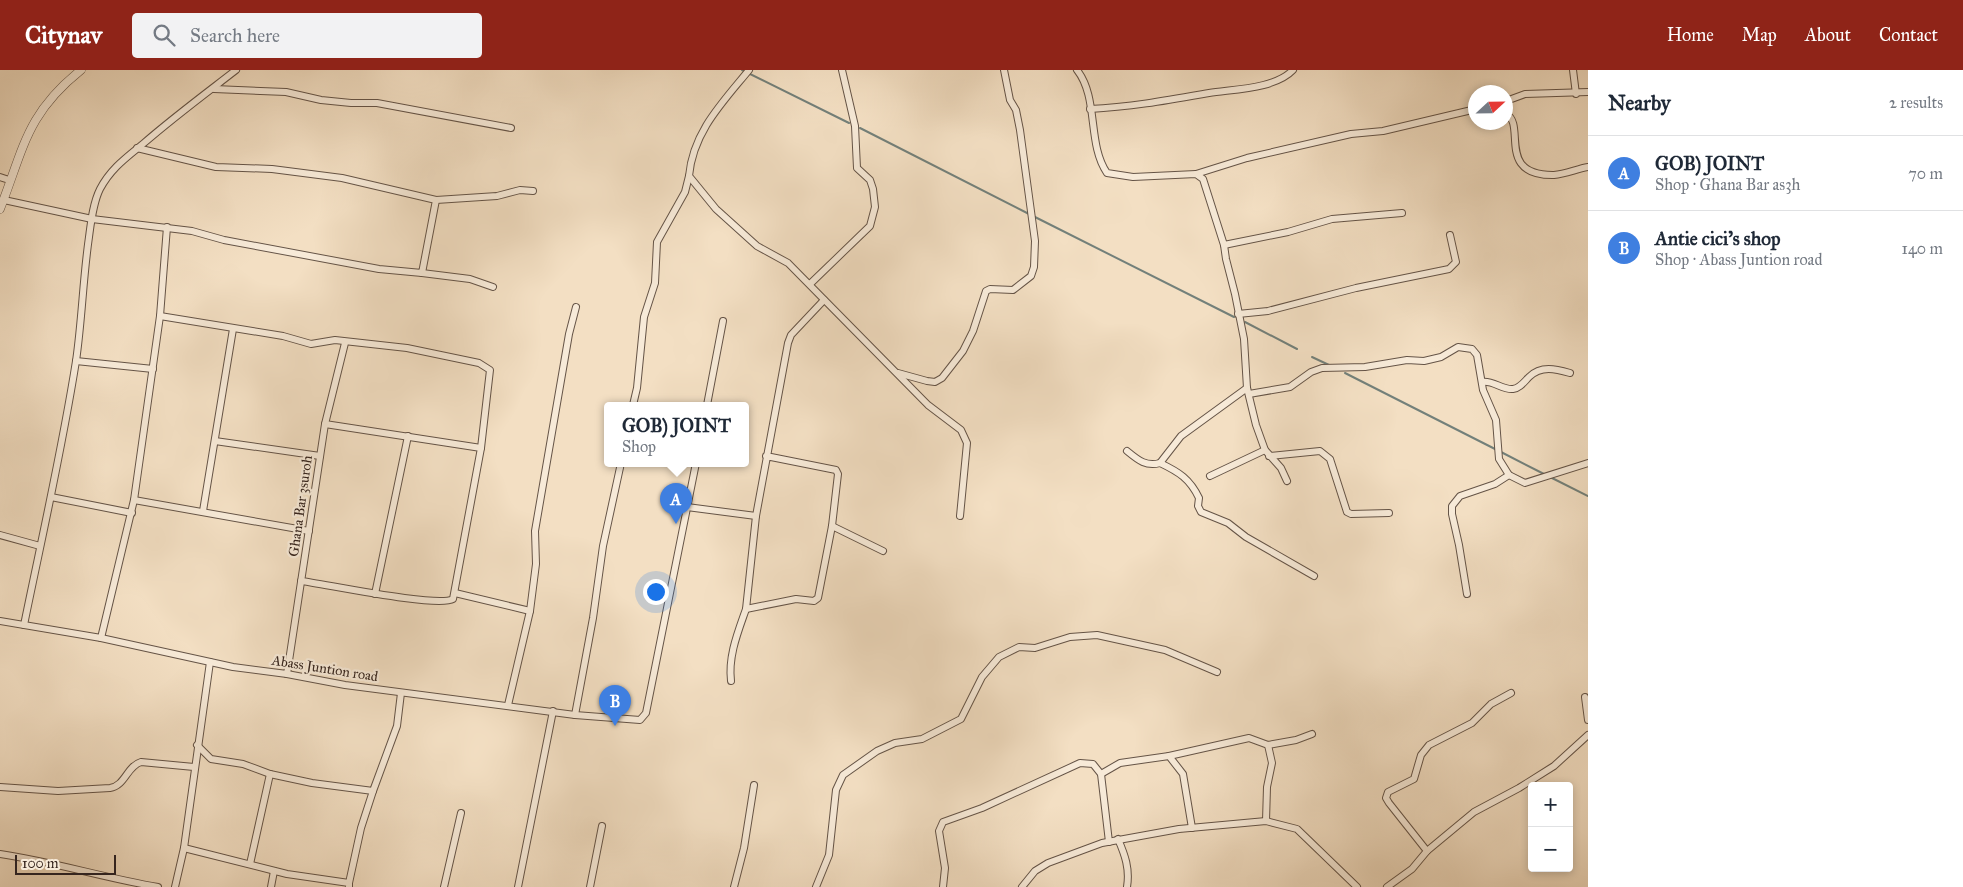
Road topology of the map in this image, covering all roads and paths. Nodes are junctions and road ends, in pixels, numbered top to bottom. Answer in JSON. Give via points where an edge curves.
{"nodes":[{"id":1,"x":81,"y":70,"type":"edge"},
{"id":2,"x":236,"y":70,"type":"edge"},
{"id":3,"x":842,"y":70,"type":"edge"},
{"id":4,"x":1004,"y":70,"type":"edge"},
{"id":5,"x":1077,"y":70,"type":"edge"},
{"id":6,"x":1293,"y":70,"type":"edge"},
{"id":7,"x":1573,"y":70,"type":"edge"},
{"id":8,"x":747,"y":73,"type":"edge"},
{"id":9,"x":214,"y":89,"type":"junction"},
{"id":10,"x":1588,"y":92,"type":"edge"},
{"id":11,"x":1576,"y":94,"type":"junction"},
{"id":12,"x":1513,"y":98,"type":"edge"},
{"id":13,"x":1090,"y":109,"type":"junction"},
{"id":14,"x":1468,"y":111,"type":"edge"},
{"id":15,"x":1513,"y":121,"type":"edge"},
{"id":16,"x":511,"y":128,"type":"dead end"},
{"id":17,"x":137,"y":148,"type":"junction"},
{"id":18,"x":1588,"y":167,"type":"edge"},
{"id":19,"x":1196,"y":174,"type":"junction"},
{"id":20,"x":689,"y":176,"type":"junction"},
{"id":21,"x":0,"y":177,"type":"edge"},
{"id":22,"x":9,"y":180,"type":"junction"},
{"id":23,"x":533,"y":192,"type":"dead end"},
{"id":24,"x":4,"y":200,"type":"junction"},
{"id":25,"x":436,"y":200,"type":"junction"},
{"id":26,"x":0,"y":209,"type":"edge"},
{"id":27,"x":1402,"y":213,"type":"dead end"},
{"id":28,"x":92,"y":219,"type":"junction"},
{"id":29,"x":167,"y":228,"type":"junction"},
{"id":30,"x":1450,"y":235,"type":"dead end"},
{"id":31,"x":1224,"y":245,"type":"junction"},
{"id":32,"x":422,"y":273,"type":"junction"},
{"id":33,"x":810,"y":284,"type":"junction"},
{"id":34,"x":493,"y":287,"type":"dead end"},
{"id":35,"x":824,"y":300,"type":"junction"},
{"id":36,"x":576,"y":307,"type":"dead end"},
{"id":37,"x":1238,"y":314,"type":"junction"},
{"id":38,"x":160,"y":316,"type":"junction"},
{"id":39,"x":722,"y":321,"type":"dead end"},
{"id":40,"x":233,"y":329,"type":"junction"},
{"id":41,"x":345,"y":343,"type":"junction"},
{"id":42,"x":76,"y":361,"type":"junction"},
{"id":43,"x":153,"y":369,"type":"junction"},
{"id":44,"x":897,"y":372,"type":"junction"},
{"id":45,"x":1570,"y":373,"type":"dead end"},
{"id":46,"x":1482,"y":382,"type":"junction"},
{"id":47,"x":1248,"y":391,"type":"junction"},
{"id":48,"x":634,"y":402,"type":"edge"},
{"id":49,"x":707,"y":402,"type":"edge"},
{"id":50,"x":325,"y":424,"type":"junction"},
{"id":51,"x":408,"y":436,"type":"junction"},
{"id":52,"x":215,"y":441,"type":"junction"},
{"id":53,"x":481,"y":448,"type":"junction"},
{"id":54,"x":1264,"y":450,"type":"junction"},
{"id":55,"x":1127,"y":451,"type":"dead end"},
{"id":56,"x":320,"y":456,"type":"junction"},
{"id":57,"x":766,"y":456,"type":"junction"},
{"id":58,"x":1269,"y":456,"type":"junction"},
{"id":59,"x":1160,"y":463,"type":"junction"},
{"id":60,"x":1588,"y":463,"type":"edge"},
{"id":61,"x":620,"y":467,"type":"edge"},
{"id":62,"x":695,"y":467,"type":"edge"},
{"id":63,"x":1509,"y":475,"type":"junction"},
{"id":64,"x":1210,"y":476,"type":"dead end"},
{"id":65,"x":1287,"y":481,"type":"dead end"},
{"id":66,"x":51,"y":497,"type":"junction"},
{"id":67,"x":134,"y":500,"type":"junction"},
{"id":68,"x":687,"y":507,"type":"junction"},
{"id":69,"x":203,"y":511,"type":"junction"},
{"id":70,"x":132,"y":513,"type":"junction"},
{"id":71,"x":1389,"y":513,"type":"dead end"},
{"id":72,"x":756,"y":516,"type":"junction"},
{"id":73,"x":960,"y":516,"type":"dead end"},
{"id":74,"x":832,"y":526,"type":"junction"},
{"id":75,"x":309,"y":531,"type":"junction"},
{"id":76,"x":0,"y":536,"type":"edge"},
{"id":77,"x":40,"y":546,"type":"junction"},
{"id":78,"x":883,"y":551,"type":"dead end"},
{"id":79,"x":1314,"y":576,"type":"dead end"},
{"id":80,"x":302,"y":580,"type":"junction"},
{"id":81,"x":455,"y":593,"type":"junction"},
{"id":82,"x":375,"y":594,"type":"junction"},
{"id":83,"x":1466,"y":594,"type":"dead end"},
{"id":84,"x":746,"y":608,"type":"junction"},
{"id":85,"x":530,"y":611,"type":"junction"},
{"id":86,"x":0,"y":621,"type":"edge"},
{"id":87,"x":24,"y":625,"type":"junction"},
{"id":88,"x":101,"y":638,"type":"junction"},
{"id":89,"x":210,"y":662,"type":"junction"},
{"id":90,"x":1217,"y":672,"type":"dead end"},
{"id":91,"x":287,"y":674,"type":"junction"},
{"id":92,"x":732,"y":681,"type":"dead end"},
{"id":93,"x":400,"y":693,"type":"junction"},
{"id":94,"x":1511,"y":693,"type":"dead end"},
{"id":95,"x":1585,"y":697,"type":"dead end"},
{"id":96,"x":508,"y":705,"type":"junction"},
{"id":97,"x":553,"y":711,"type":"junction"},
{"id":98,"x":575,"y":715,"type":"junction"},
{"id":99,"x":1588,"y":720,"type":"edge"},
{"id":100,"x":1312,"y":734,"type":"dead end"},
{"id":101,"x":1588,"y":735,"type":"edge"},
{"id":102,"x":197,"y":745,"type":"junction"},
{"id":103,"x":1268,"y":745,"type":"junction"},
{"id":104,"x":1169,"y":756,"type":"junction"},
{"id":105,"x":194,"y":768,"type":"junction"},
{"id":106,"x":270,"y":774,"type":"junction"},
{"id":107,"x":1101,"y":774,"type":"junction"},
{"id":108,"x":754,"y":785,"type":"dead end"},
{"id":109,"x":0,"y":787,"type":"edge"},
{"id":110,"x":373,"y":790,"type":"junction"},
{"id":111,"x":461,"y":813,"type":"dead end"},
{"id":112,"x":1266,"y":821,"type":"junction"},
{"id":113,"x":602,"y":826,"type":"dead end"},
{"id":114,"x":1192,"y":828,"type":"junction"},
{"id":115,"x":1118,"y":839,"type":"junction"},
{"id":116,"x":1109,"y":842,"type":"junction"},
{"id":117,"x":184,"y":848,"type":"junction"},
{"id":118,"x":1427,"y":851,"type":"junction"},
{"id":119,"x":0,"y":854,"type":"edge"},
{"id":120,"x":250,"y":864,"type":"junction"},
{"id":121,"x":274,"y":871,"type":"junction"},
{"id":122,"x":111,"y":879,"type":"junction"},
{"id":123,"x":349,"y":885,"type":"edge"},
{"id":124,"x":110,"y":887,"type":"edge"},
{"id":125,"x":158,"y":887,"type":"edge"},
{"id":126,"x":176,"y":887,"type":"edge"},
{"id":127,"x":271,"y":887,"type":"edge"},
{"id":128,"x":444,"y":887,"type":"edge"},
{"id":129,"x":518,"y":887,"type":"edge"},
{"id":130,"x":590,"y":887,"type":"edge"},
{"id":131,"x":734,"y":887,"type":"edge"},
{"id":132,"x":816,"y":887,"type":"edge"},
{"id":133,"x":943,"y":887,"type":"edge"},
{"id":134,"x":1022,"y":887,"type":"edge"},
{"id":135,"x":1127,"y":887,"type":"edge"},
{"id":136,"x":1357,"y":887,"type":"edge"},
{"id":137,"x":1387,"y":887,"type":"edge"}],
"edges":[{"from":1,"to":22,"type":"street","via":[[40,111]]},
{"from":2,"to":9,"type":"street"},
{"from":3,"to":33,"type":"street","via":[[855,126],[857,168],[870,180],[874,216],[870,226]]},
{"from":4,"to":44,"type":"street","via":[[1020,130],[1035,242],[1031,276],[1013,290],[986,291],[963,351],[942,378],[934,382]]},
{"from":5,"to":13,"type":"street","via":[[1085,85]]},
{"from":6,"to":13,"type":"street","via":[[1277,81],[1231,92]]},
{"from":7,"to":11,"type":"street"},
{"from":8,"to":20,"type":"street","via":[[704,126]]},
{"from":9,"to":16,"type":"street","via":[[286,92],[320,100],[377,103]]},
{"from":9,"to":17,"type":"street","via":[[190,103]]},
{"from":10,"to":11,"type":"street"},
{"from":11,"to":12,"type":"street","via":[[1525,94]]},
{"from":13,"to":19,"type":"street","via":[[1099,158],[1107,173],[1133,178]]},
{"from":14,"to":19,"type":"street","via":[[1383,132],[1351,134],[1256,156]]},
{"from":15,"to":18,"type":"street","via":[[1518,159],[1528,170],[1553,175]]},
{"from":17,"to":25,"type":"street","via":[[209,166],[272,169],[342,178]]},
{"from":17,"to":28,"type":"street","via":[[113,169],[99,190]]},
{"from":19,"to":31,"type":"street","via":[[1203,180]]},
{"from":20,"to":33,"type":"street","via":[[716,209],[744,235],[788,263]]},
{"from":20,"to":48,"type":"street","via":[[685,192],[657,242],[655,283],[644,317]]},
{"from":21,"to":22,"type":"street"},
{"from":22,"to":24,"type":"street"},
{"from":23,"to":25,"type":"street","via":[[520,190],[497,196]]},
{"from":24,"to":26,"type":"street"},
{"from":24,"to":28,"type":"street"},
{"from":25,"to":32,"type":"street"},
{"from":27,"to":31,"type":"street","via":[[1332,219]]},
{"from":28,"to":29,"type":"street"},
{"from":28,"to":42,"type":"street"},
{"from":29,"to":32,"type":"street","via":[[379,269]]},
{"from":29,"to":38,"type":"street"},
{"from":30,"to":37,"type":"street","via":[[1456,262],[1449,270],[1356,288],[1268,311]]},
{"from":31,"to":37,"type":"street"},
{"from":32,"to":34,"type":"street","via":[[470,279]]},
{"from":33,"to":35,"type":"street"},
{"from":35,"to":44,"type":"street"},
{"from":35,"to":57,"type":"street","via":[[788,343]]},
{"from":36,"to":85,"type":"street","via":[[535,531],[536,564]]},
{"from":37,"to":47,"type":"street","via":[[1244,339]]},
{"from":38,"to":40,"type":"street"},
{"from":38,"to":43,"type":"street"},
{"from":39,"to":49,"type":"street"},
{"from":40,"to":41,"type":"street","via":[[283,336],[302,343],[335,340]]},
{"from":40,"to":52,"type":"street"},
{"from":41,"to":50,"type":"street","name":"Ghana Bar 3suroh"},
{"from":41,"to":53,"type":"street","via":[[407,348],[486,366],[491,373]]},
{"from":42,"to":43,"type":"street"},
{"from":42,"to":66,"type":"street"},
{"from":43,"to":67,"type":"street"},
{"from":44,"to":73,"type":"street","via":[[928,405],[965,436]]},
{"from":45,"to":46,"type":"street","via":[[1548,368],[1534,373],[1519,387],[1511,389]]},
{"from":46,"to":47,"type":"street","via":[[1477,355],[1465,346],[1424,361],[1322,368],[1290,387]]},
{"from":46,"to":63,"type":"street","via":[[1496,420],[1499,459]]},
{"from":47,"to":54,"type":"street"},
{"from":47,"to":59,"type":"street","via":[[1181,436]]},
{"from":50,"to":51,"type":"street"},
{"from":50,"to":56,"type":"street","name":"Ghana Bar 3suroh"},
{"from":51,"to":53,"type":"street"},
{"from":51,"to":82,"type":"street"},
{"from":52,"to":56,"type":"street"},
{"from":52,"to":69,"type":"street"},
{"from":53,"to":81,"type":"street"},
{"from":54,"to":58,"type":"street"},
{"from":54,"to":64,"type":"street"},
{"from":55,"to":59,"type":"street","via":[[1140,462]]},
{"from":56,"to":75,"type":"street","name":"Ghana Bar 3suroh"},
{"from":57,"to":72,"type":"street"},
{"from":57,"to":74,"type":"street","via":[[836,470]]},
{"from":58,"to":65,"type":"street","via":[[1281,468]]},
{"from":58,"to":71,"type":"street","via":[[1320,451],[1330,460],[1347,512]]},
{"from":59,"to":79,"type":"street","via":[[1180,472],[1191,484],[1199,498],[1201,512],[1228,522],[1246,537]]},
{"from":60,"to":63,"type":"street","via":[[1525,483]]},
{"from":61,"to":98,"type":"street","via":[[603,546]]},
{"from":62,"to":68,"type":"street"},
{"from":63,"to":83,"type":"street","via":[[1495,484],[1460,496],[1452,506]]},
{"from":66,"to":70,"type":"street"},
{"from":66,"to":77,"type":"street"},
{"from":67,"to":69,"type":"street"},
{"from":67,"to":70,"type":"street"},
{"from":68,"to":72,"type":"street"},
{"from":68,"to":98,"type":"street","name":"Abass Juntion road","via":[[646,713],[640,720]]},
{"from":69,"to":75,"type":"street"},
{"from":70,"to":88,"type":"street"},
{"from":72,"to":84,"type":"street"},
{"from":74,"to":78,"type":"street"},
{"from":74,"to":84,"type":"street","via":[[818,598]]},
{"from":75,"to":80,"type":"street","name":"Ghana Bar 3suroh"},
{"from":76,"to":77,"type":"street"},
{"from":77,"to":87,"type":"street"},
{"from":80,"to":82,"type":"street"},
{"from":80,"to":91,"type":"street","name":"Ghana Bar 3suroh"},
{"from":81,"to":82,"type":"street","via":[[450,601]]},
{"from":81,"to":85,"type":"street"},
{"from":84,"to":92,"type":"street","via":[[733,648]]},
{"from":85,"to":96,"type":"street"},
{"from":86,"to":87,"type":"street","name":"Abass Juntion road"},
{"from":87,"to":88,"type":"street","name":"Abass Juntion road"},
{"from":88,"to":89,"type":"street","name":"Abass Juntion road"},
{"from":89,"to":91,"type":"street","name":"Abass Juntion road"},
{"from":89,"to":102,"type":"street"},
{"from":90,"to":132,"type":"street","via":[[1165,650],[1097,635],[1070,637],[1035,648],[1019,647],[999,657],[982,677],[961,719],[922,739],[895,743],[877,751],[843,775],[836,790],[829,855]]},
{"from":91,"to":93,"type":"street","name":"Abass Juntion road"},
{"from":93,"to":96,"type":"street","name":"Abass Juntion road"},
{"from":93,"to":110,"type":"street","via":[[397,726]]},
{"from":94,"to":118,"type":"street","via":[[1491,704],[1472,723],[1429,745],[1420,755],[1414,779],[1388,792],[1389,804]]},
{"from":95,"to":99,"type":"street"},
{"from":96,"to":97,"type":"street","name":"Abass Juntion road"},
{"from":97,"to":98,"type":"street","name":"Abass Juntion road"},
{"from":97,"to":129,"type":"street"},
{"from":100,"to":103,"type":"street"},
{"from":101,"to":118,"type":"street","via":[[1554,766],[1474,812]]},
{"from":102,"to":105,"type":"street"},
{"from":102,"to":106,"type":"street","via":[[211,759],[243,764]]},
{"from":103,"to":104,"type":"street","via":[[1248,738]]},
{"from":103,"to":112,"type":"street","via":[[1272,764],[1267,787]]},
{"from":104,"to":107,"type":"street","via":[[1120,763]]},
{"from":104,"to":114,"type":"street","via":[[1183,774]]},
{"from":105,"to":109,"type":"street","via":[[141,762],[134,764],[118,785],[110,788],[58,791]]},
{"from":105,"to":117,"type":"street"},
{"from":106,"to":110,"type":"street"},
{"from":106,"to":120,"type":"street"},
{"from":107,"to":116,"type":"street"},
{"from":107,"to":133,"type":"street","via":[[1093,764],[1080,763],[982,808],[943,822],[939,831],[946,868]]},
{"from":108,"to":131,"type":"street"},
{"from":110,"to":123,"type":"street"},
{"from":111,"to":128,"type":"street"},
{"from":112,"to":114,"type":"street"},
{"from":112,"to":136,"type":"street","via":[[1297,828]]},
{"from":113,"to":130,"type":"street"},
{"from":114,"to":115,"type":"street"},
{"from":115,"to":116,"type":"street"},
{"from":115,"to":135,"type":"street","via":[[1126,859]]},
{"from":116,"to":134,"type":"street","via":[[1048,862],[1035,871]]},
{"from":117,"to":120,"type":"street"},
{"from":117,"to":126,"type":"street"},
{"from":118,"to":137,"type":"street","via":[[1412,869]]},
{"from":119,"to":122,"type":"street","via":[[41,860]]},
{"from":120,"to":121,"type":"street"},
{"from":121,"to":123,"type":"street"},
{"from":121,"to":127,"type":"street"},
{"from":122,"to":124,"type":"street"},
{"from":122,"to":125,"type":"street"}]}
